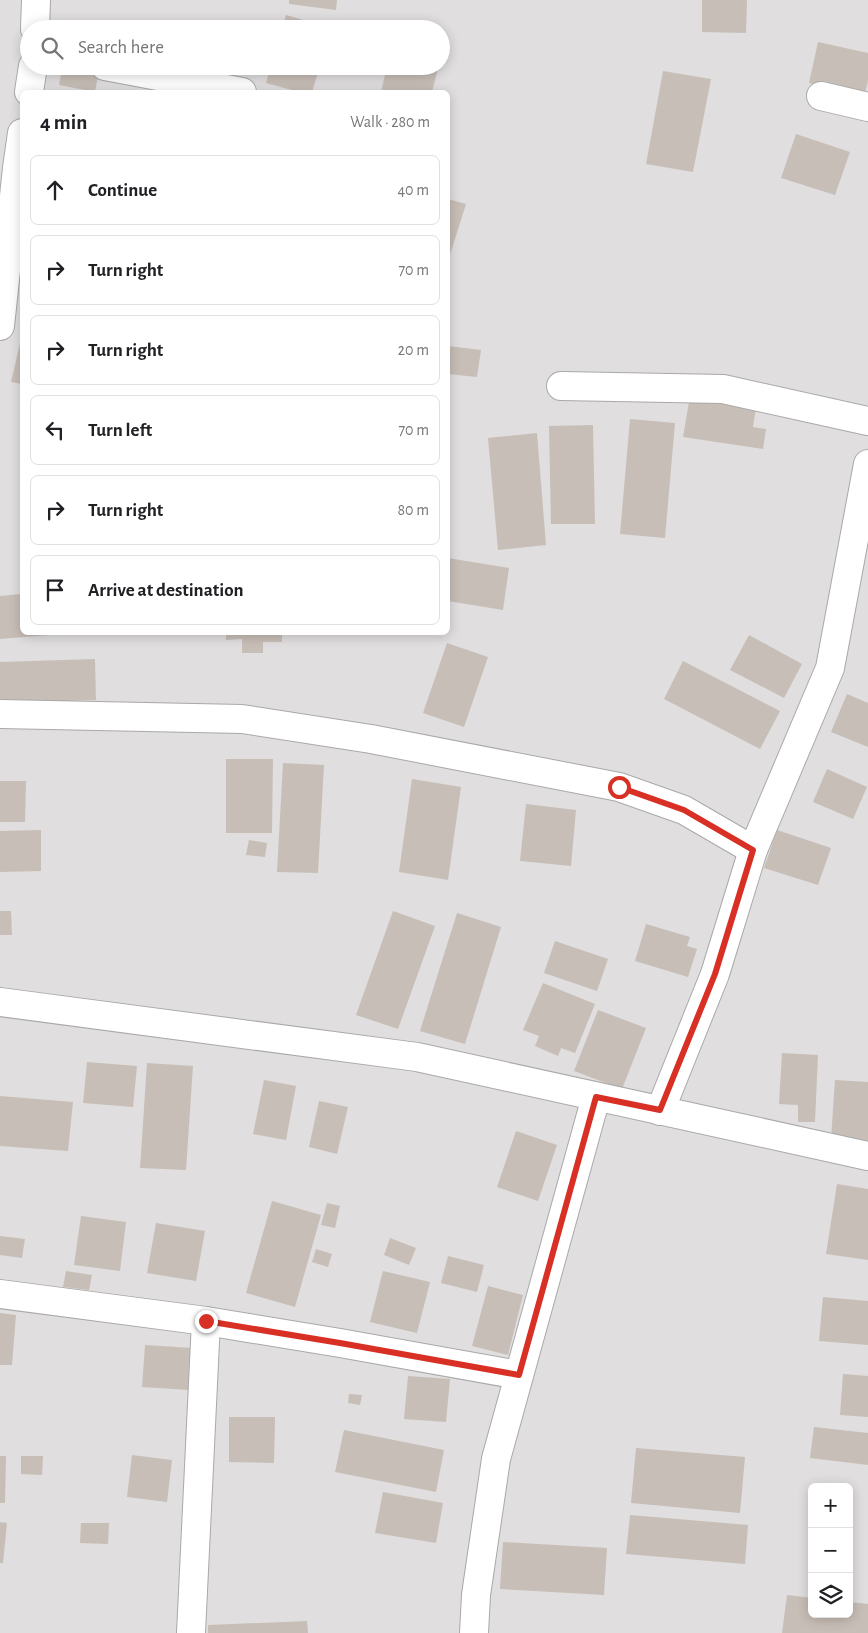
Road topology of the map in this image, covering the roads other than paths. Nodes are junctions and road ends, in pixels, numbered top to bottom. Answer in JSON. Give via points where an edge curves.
{"nodes":[{"id":1,"x":36,"y":0,"type":"edge"},
{"id":2,"x":35,"y":20,"type":"edge"},
{"id":3,"x":32,"y":75,"type":"edge"},
{"id":4,"x":152,"y":75,"type":"edge"},
{"id":5,"x":29,"y":90,"type":"edge"},
{"id":6,"x":231,"y":90,"type":"edge"},
{"id":7,"x":821,"y":96,"type":"dead end"},
{"id":8,"x":868,"y":108,"type":"edge"},
{"id":9,"x":20,"y":138,"type":"edge"},
{"id":10,"x":8,"y":166,"type":"edge"},
{"id":11,"x":0,"y":326,"type":"edge"},
{"id":12,"x":561,"y":386,"type":"dead end"},
{"id":13,"x":868,"y":421,"type":"edge"},
{"id":14,"x":868,"y":464,"type":"edge"},
{"id":15,"x":0,"y":714,"type":"edge"},
{"id":16,"x":753,"y":850,"type":"junction"},
{"id":17,"x":0,"y":1002,"type":"edge"},
{"id":18,"x":596,"y":1097,"type":"junction"},
{"id":19,"x":660,"y":1110,"type":"junction"},
{"id":20,"x":868,"y":1156,"type":"edge"},
{"id":21,"x":0,"y":1294,"type":"edge"},
{"id":22,"x":206,"y":1321,"type":"junction"},
{"id":23,"x":519,"y":1375,"type":"junction"},
{"id":24,"x":191,"y":1633,"type":"edge"},
{"id":25,"x":474,"y":1633,"type":"edge"}],
"edges":[{"from":1,"to":2,"type":"street"},
{"from":3,"to":5,"type":"street"},
{"from":4,"to":6,"type":"street"},
{"from":7,"to":8,"type":"street"},
{"from":9,"to":10,"type":"street"},
{"from":10,"to":11,"type":"street"},
{"from":12,"to":13,"type":"street","via":[[723,389]]},
{"from":14,"to":16,"type":"street","via":[[830,668]]},
{"from":15,"to":16,"type":"street","via":[[242,719],[371,739],[619,787],[684,810]]},
{"from":16,"to":19,"type":"street","via":[[715,974]]},
{"from":17,"to":18,"type":"street","via":[[417,1057]]},
{"from":18,"to":19,"type":"street"},
{"from":18,"to":23,"type":"street"},
{"from":19,"to":20,"type":"street"},
{"from":21,"to":22,"type":"street"},
{"from":22,"to":23,"type":"street"},
{"from":22,"to":24,"type":"street"},
{"from":23,"to":25,"type":"street","via":[[496,1459],[476,1595]]}]}
